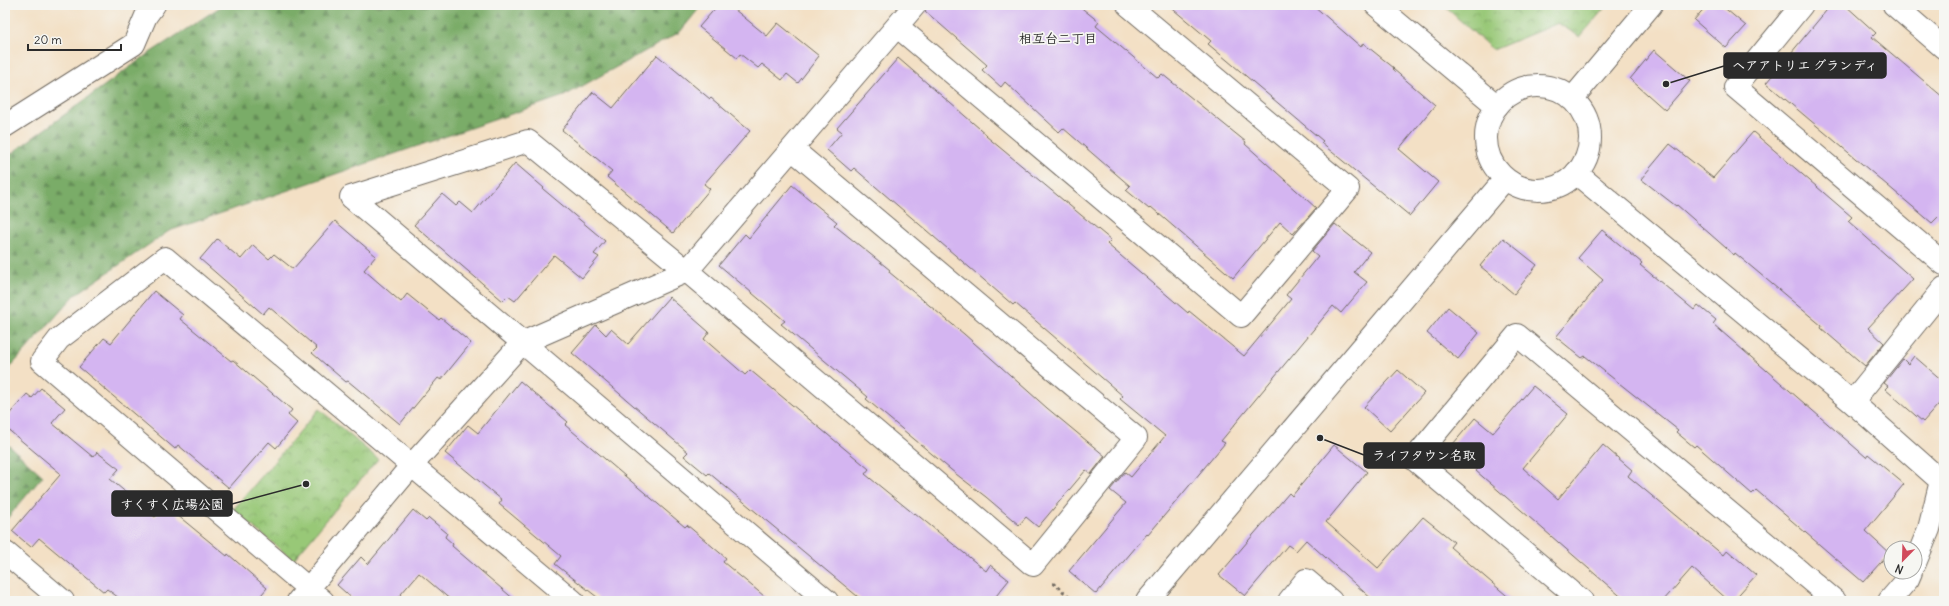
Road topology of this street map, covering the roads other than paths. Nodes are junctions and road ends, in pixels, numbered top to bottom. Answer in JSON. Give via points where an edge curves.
{"nodes":[{"id":1,"x":154,"y":5,"type":"edge"},
{"id":2,"x":915,"y":5,"type":"edge"},
{"id":3,"x":1128,"y":5,"type":"edge"},
{"id":4,"x":1376,"y":5,"type":"edge"},
{"id":5,"x":1651,"y":5,"type":"edge"},
{"id":6,"x":1802,"y":5,"type":"edge"},
{"id":7,"x":1894,"y":5,"type":"edge"},
{"id":8,"x":898,"y":27,"type":"junction"},
{"id":9,"x":1944,"y":48,"type":"edge"},
{"id":10,"x":1572,"y":99,"type":"junction"},
{"id":11,"x":1497,"y":106,"type":"junction"},
{"id":12,"x":7,"y":121,"type":"edge"},
{"id":13,"x":792,"y":149,"type":"junction"},
{"id":14,"x":1576,"y":173,"type":"junction"},
{"id":15,"x":1505,"y":179,"type":"junction"},
{"id":16,"x":1944,"y":264,"type":"edge"},
{"id":17,"x":687,"y":271,"type":"junction"},
{"id":18,"x":1944,"y":288,"type":"edge"},
{"id":19,"x":522,"y":343,"type":"junction"},
{"id":20,"x":1852,"y":402,"type":"junction"},
{"id":21,"x":412,"y":465,"type":"junction"},
{"id":22,"x":1942,"y":483,"type":"edge"},
{"id":23,"x":1923,"y":544,"type":"edge"},
{"id":24,"x":5,"y":555,"type":"edge"},
{"id":25,"x":1907,"y":580,"type":"edge"},
{"id":26,"x":310,"y":597,"type":"edge"},
{"id":27,"x":63,"y":601,"type":"edge"},
{"id":28,"x":573,"y":601,"type":"edge"},
{"id":29,"x":827,"y":601,"type":"edge"},
{"id":30,"x":1146,"y":601,"type":"edge"},
{"id":31,"x":1289,"y":601,"type":"edge"},
{"id":32,"x":1331,"y":601,"type":"edge"},
{"id":33,"x":1582,"y":601,"type":"edge"},
{"id":34,"x":1835,"y":601,"type":"edge"},
{"id":35,"x":1889,"y":601,"type":"edge"}],
"edges":[{"from":1,"to":12,"type":"street","via":[[146,16],[134,44]]},
{"from":2,"to":8,"type":"street"},
{"from":3,"to":8,"type":"street","via":[[1348,189],[1242,316]]},
{"from":4,"to":11,"type":"street"},
{"from":5,"to":10,"type":"street"},
{"from":6,"to":16,"type":"street","via":[[1735,87]]},
{"from":7,"to":9,"type":"street"},
{"from":8,"to":13,"type":"street"},
{"from":10,"to":11,"type":"street","via":[[1557,90],[1541,86],[1524,88],[1509,95]]},
{"from":10,"to":14,"type":"street","via":[[1582,112],[1588,127],[1589,143],[1585,159]]},
{"from":11,"to":15,"type":"street","via":[[1489,120],[1486,136],[1488,152],[1494,167]]},
{"from":13,"to":17,"type":"street"},
{"from":13,"to":17,"type":"street","via":[[1136,438],[1033,565]]},
{"from":14,"to":15,"type":"street","via":[[1564,183],[1550,189],[1518,187]]},
{"from":14,"to":20,"type":"street"},
{"from":15,"to":30,"type":"street"},
{"from":17,"to":19,"type":"street"},
{"from":17,"to":19,"type":"street","via":[[528,141],[351,197]]},
{"from":18,"to":20,"type":"street"},
{"from":19,"to":21,"type":"street"},
{"from":19,"to":29,"type":"street"},
{"from":20,"to":22,"type":"street"},
{"from":21,"to":26,"type":"street"},
{"from":21,"to":26,"type":"street","via":[[165,258],[59,339],[42,361]]},
{"from":21,"to":28,"type":"street"},
{"from":22,"to":23,"type":"street"},
{"from":24,"to":27,"type":"street","via":[[6,553]]},
{"from":25,"to":35,"type":"street"},
{"from":31,"to":32,"type":"street","via":[[1306,580]]},
{"from":33,"to":34,"type":"street","via":[[1414,458],[1517,335]]}]}
